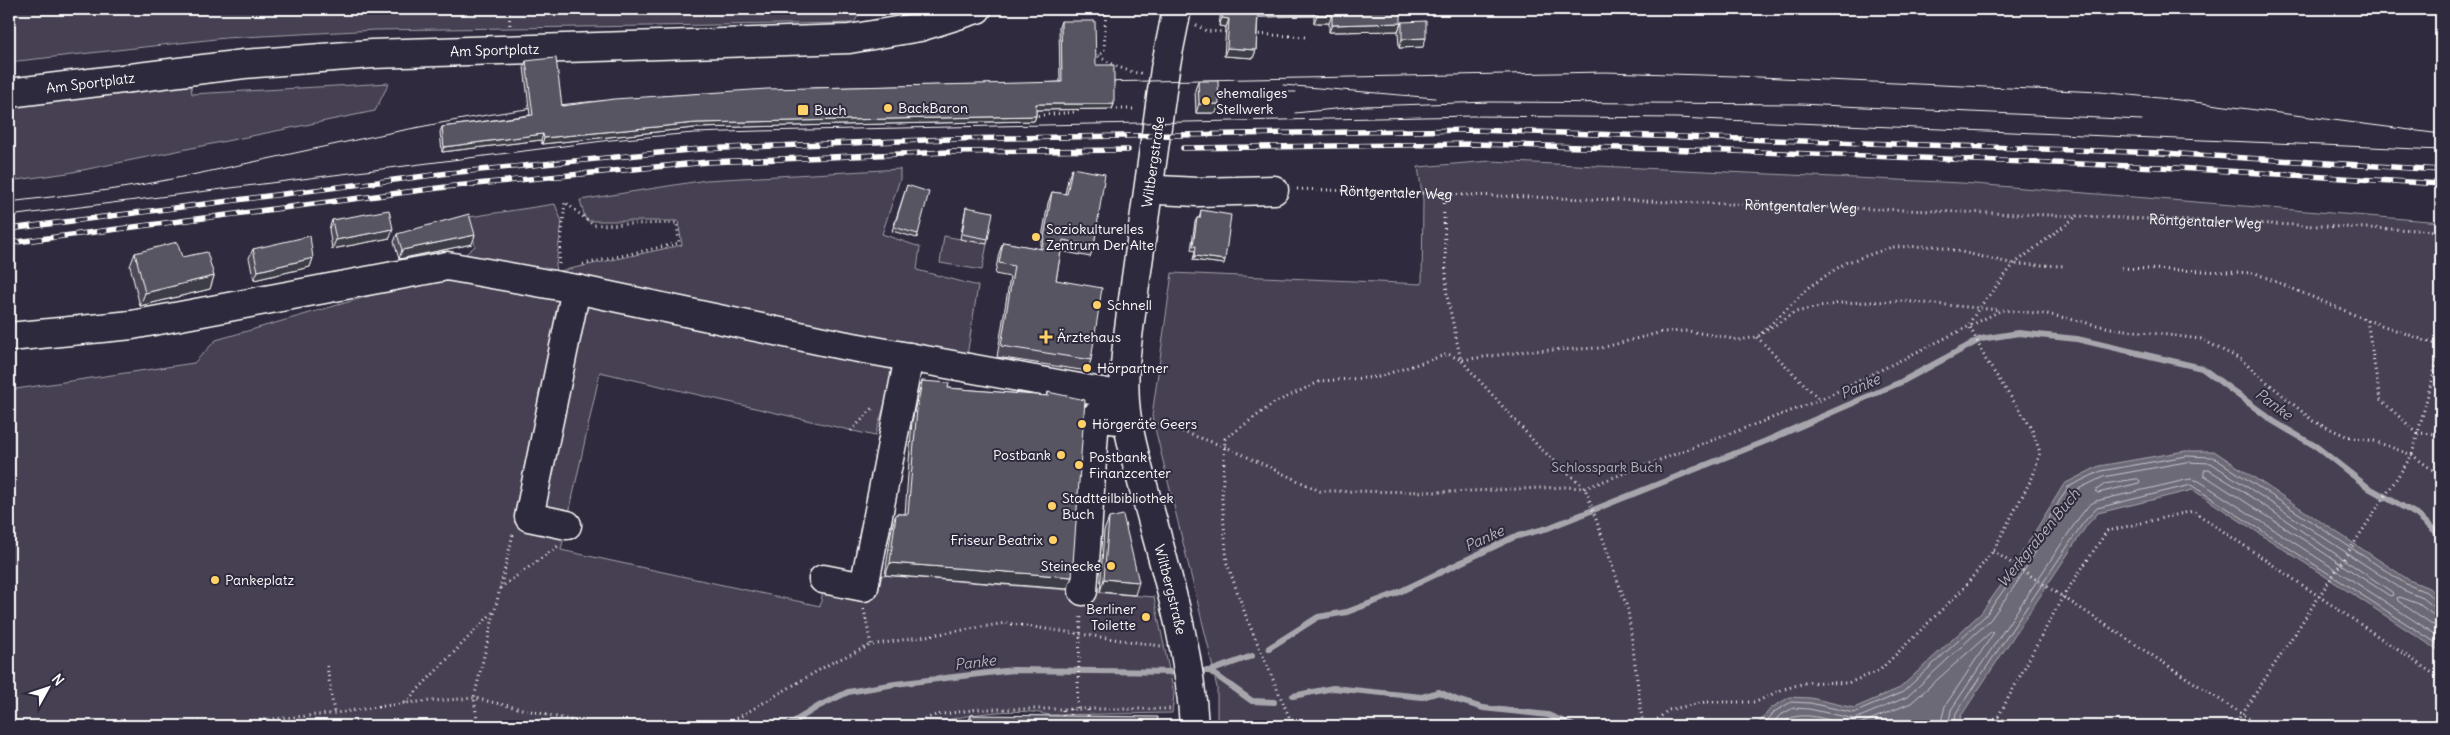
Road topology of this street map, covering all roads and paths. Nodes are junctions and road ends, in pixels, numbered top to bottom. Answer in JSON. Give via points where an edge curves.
{"nodes":[{"id":1,"x":977,"y":9,"type":"edge"},
{"id":2,"x":1106,"y":9,"type":"edge"},
{"id":3,"x":1177,"y":9,"type":"edge"},
{"id":4,"x":1181,"y":9,"type":"edge"},
{"id":5,"x":1206,"y":31,"type":"dead end"},
{"id":6,"x":1237,"y":33,"type":"edge"},
{"id":7,"x":1246,"y":33,"type":"edge"},
{"id":8,"x":1306,"y":37,"type":"dead end"},
{"id":9,"x":1087,"y":55,"type":"edge"},
{"id":10,"x":1099,"y":56,"type":"junction"},
{"id":11,"x":1146,"y":73,"type":"dead end"},
{"id":12,"x":9,"y":94,"type":"edge"},
{"id":13,"x":1081,"y":106,"type":"edge"},
{"id":14,"x":1112,"y":109,"type":"edge"},
{"id":15,"x":1142,"y":109,"type":"dead end"},
{"id":16,"x":1031,"y":117,"type":"edge"},
{"id":17,"x":1159,"y":190,"type":"junction"},
{"id":18,"x":1274,"y":190,"type":"joint"},
{"id":19,"x":1443,"y":194,"type":"junction"},
{"id":20,"x":2077,"y":216,"type":"junction"},
{"id":21,"x":2441,"y":231,"type":"edge"},
{"id":22,"x":2014,"y":264,"type":"junction"},
{"id":23,"x":2066,"y":266,"type":"dead end"},
{"id":24,"x":2122,"y":268,"type":"dead end"},
{"id":25,"x":576,"y":277,"type":"junction"},
{"id":26,"x":1980,"y":308,"type":"junction"},
{"id":27,"x":2002,"y":310,"type":"junction"},
{"id":28,"x":2367,"y":320,"type":"junction"},
{"id":29,"x":1130,"y":321,"type":"junction"},
{"id":30,"x":1969,"y":325,"type":"junction"},
{"id":31,"x":9,"y":336,"type":"edge"},
{"id":32,"x":1757,"y":337,"type":"junction"},
{"id":33,"x":2441,"y":346,"type":"edge"},
{"id":34,"x":909,"y":357,"type":"junction"},
{"id":35,"x":1461,"y":360,"type":"junction"},
{"id":36,"x":1820,"y":400,"type":"junction"},
{"id":37,"x":1126,"y":408,"type":"junction"},
{"id":38,"x":2417,"y":433,"type":"junction"},
{"id":39,"x":2441,"y":434,"type":"edge"},
{"id":40,"x":1226,"y":447,"type":"junction"},
{"id":41,"x":2412,"y":456,"type":"junction"},
{"id":42,"x":2441,"y":476,"type":"edge"},
{"id":43,"x":1585,"y":488,"type":"junction"},
{"id":44,"x":529,"y":516,"type":"junction"},
{"id":45,"x":564,"y":534,"type":"joint"},
{"id":46,"x":1993,"y":551,"type":"junction"},
{"id":47,"x":823,"y":578,"type":"dead end"},
{"id":48,"x":859,"y":586,"type":"junction"},
{"id":49,"x":500,"y":588,"type":"junction"},
{"id":50,"x":1083,"y":591,"type":"dead end"},
{"id":51,"x":2319,"y":596,"type":"junction"},
{"id":52,"x":2062,"y":598,"type":"junction"},
{"id":53,"x":494,"y":612,"type":"junction"},
{"id":54,"x":1080,"y":633,"type":"junction"},
{"id":55,"x":1184,"y":643,"type":"junction"},
{"id":56,"x":871,"y":645,"type":"junction"},
{"id":57,"x":327,"y":666,"type":"dead end"},
{"id":58,"x":2441,"y":680,"type":"edge"},
{"id":59,"x":474,"y":698,"type":"junction"},
{"id":60,"x":405,"y":703,"type":"junction"},
{"id":61,"x":1070,"y":708,"type":"junction"},
{"id":62,"x":1077,"y":708,"type":"junction"},
{"id":63,"x":1088,"y":708,"type":"junction"},
{"id":64,"x":1063,"y":709,"type":"junction"},
{"id":65,"x":334,"y":713,"type":"junction"},
{"id":66,"x":2243,"y":714,"type":"junction"},
{"id":67,"x":1194,"y":716,"type":"edge"},
{"id":68,"x":1998,"y":717,"type":"junction"},
{"id":69,"x":1075,"y":718,"type":"edge"},
{"id":70,"x":9,"y":726,"type":"edge"},
{"id":71,"x":478,"y":726,"type":"edge"},
{"id":72,"x":596,"y":726,"type":"edge"},
{"id":73,"x":724,"y":726,"type":"edge"},
{"id":74,"x":906,"y":726,"type":"edge"},
{"id":75,"x":1063,"y":726,"type":"edge"},
{"id":76,"x":1070,"y":726,"type":"edge"},
{"id":77,"x":1075,"y":726,"type":"edge"},
{"id":78,"x":1088,"y":726,"type":"edge"},
{"id":79,"x":1293,"y":726,"type":"edge"},
{"id":80,"x":1643,"y":726,"type":"edge"},
{"id":81,"x":1650,"y":726,"type":"edge"},
{"id":82,"x":1986,"y":726,"type":"edge"},
{"id":83,"x":2013,"y":726,"type":"edge"},
{"id":84,"x":2234,"y":726,"type":"edge"},
{"id":85,"x":2260,"y":726,"type":"edge"}],
"edges":[{"from":1,"to":12,"type":"street","name":"Am Sportplatz","via":[[920,27],[849,39],[372,54],[244,64]]},
{"from":2,"to":10,"type":"path","via":[[1104,51]]},
{"from":3,"to":29,"type":"street","name":"Wiltbergstraße","via":[[1165,69]]},
{"from":4,"to":17,"type":"street","via":[[1186,18]]},
{"from":5,"to":6,"type":"path"},
{"from":7,"to":8,"type":"path"},
{"from":9,"to":10,"type":"path"},
{"from":10,"to":11,"type":"path","via":[[1136,74]]},
{"from":13,"to":16,"type":"path","via":[[1075,112]]},
{"from":14,"to":15,"type":"path"},
{"from":17,"to":18,"type":"street"},
{"from":17,"to":29,"type":"street","via":[[1143,300]]},
{"from":18,"to":19,"type":"path","name":"Röntgentaler Weg"},
{"from":19,"to":20,"type":"path","name":"Röntgentaler Weg"},
{"from":19,"to":35,"type":"path","via":[[1447,296]]},
{"from":20,"to":21,"type":"path","name":"Röntgentaler Weg"},
{"from":20,"to":22,"type":"path"},
{"from":22,"to":23,"type":"path"},
{"from":22,"to":26,"type":"path"},
{"from":22,"to":32,"type":"path","via":[[1936,246],[1892,247],[1845,264],[1809,287]]},
{"from":24,"to":28,"type":"path","via":[[2255,273]]},
{"from":25,"to":25,"type":"path","via":[[559,270],[565,202],[593,225],[677,223],[679,242]]},
{"from":25,"to":31,"type":"street","via":[[447,266],[132,325]]},
{"from":25,"to":34,"type":"street"},
{"from":25,"to":44,"type":"street"},
{"from":26,"to":27,"type":"path"},
{"from":26,"to":30,"type":"path"},
{"from":26,"to":32,"type":"path","via":[[1902,301],[1840,304],[1795,312]]},
{"from":27,"to":30,"type":"path"},
{"from":27,"to":41,"type":"path","via":[[2047,314],[2110,328],[2201,339],[2240,359],[2313,421],[2346,436],[2374,441]]},
{"from":28,"to":33,"type":"path"},
{"from":28,"to":38,"type":"path","via":[[2380,399]]},
{"from":29,"to":37,"type":"street","name":"Wiltbergstraße","via":[[1125,358]]},
{"from":30,"to":36,"type":"path"},
{"from":30,"to":46,"type":"path","via":[[1986,360],[2031,427],[2040,452],[2033,476]]},
{"from":32,"to":35,"type":"path","via":[[1739,340],[1689,331],[1662,332],[1601,348],[1528,351]]},
{"from":32,"to":36,"type":"path"},
{"from":33,"to":38,"type":"path"},
{"from":34,"to":37,"type":"street"},
{"from":34,"to":48,"type":"street","via":[[864,587]]},
{"from":35,"to":40,"type":"path","via":[[1448,354],[1378,377],[1321,382],[1258,413],[1225,439]]},
{"from":35,"to":43,"type":"path","via":[[1539,447]]},
{"from":36,"to":43,"type":"path"},
{"from":37,"to":40,"type":"path"},
{"from":37,"to":50,"type":"street","via":[[1095,416]]},
{"from":37,"to":55,"type":"street","name":"Wiltbergstraße","via":[[1130,437]]},
{"from":38,"to":39,"type":"path"},
{"from":38,"to":41,"type":"path"},
{"from":40,"to":43,"type":"path","via":[[1320,491]]},
{"from":40,"to":79,"type":"path","via":[[1222,499],[1228,563],[1247,619]]},
{"from":41,"to":42,"type":"path"},
{"from":41,"to":51,"type":"path"},
{"from":43,"to":80,"type":"path","via":[[1628,610]]},
{"from":44,"to":45,"type":"street"},
{"from":44,"to":49,"type":"path","via":[[517,522]]},
{"from":45,"to":49,"type":"path","via":[[549,555]]},
{"from":46,"to":52,"type":"path"},
{"from":46,"to":81,"type":"path","via":[[1963,589],[1879,671],[1848,683],[1808,682],[1756,702],[1705,702],[1668,710]]},
{"from":47,"to":48,"type":"street"},
{"from":48,"to":56,"type":"path"},
{"from":49,"to":53,"type":"path"},
{"from":51,"to":52,"type":"path","via":[[2192,511],[2107,530]]},
{"from":51,"to":58,"type":"path"},
{"from":51,"to":66,"type":"path"},
{"from":52,"to":66,"type":"path"},
{"from":52,"to":68,"type":"path"},
{"from":53,"to":59,"type":"path"},
{"from":53,"to":60,"type":"path"},
{"from":54,"to":55,"type":"path","via":[[1161,646]]},
{"from":54,"to":56,"type":"path","via":[[1006,623]]},
{"from":54,"to":62,"type":"path"},
{"from":55,"to":67,"type":"street","name":"Wiltbergstraße"},
{"from":56,"to":73,"type":"path","via":[[831,663]]},
{"from":57,"to":65,"type":"path"},
{"from":59,"to":60,"type":"path"},
{"from":59,"to":71,"type":"path"},
{"from":59,"to":72,"type":"path"},
{"from":60,"to":65,"type":"path"},
{"from":61,"to":62,"type":"path"},
{"from":61,"to":64,"type":"path"},
{"from":61,"to":76,"type":"path"},
{"from":62,"to":63,"type":"path"},
{"from":63,"to":67,"type":"path","via":[[1177,709]]},
{"from":63,"to":78,"type":"path"},
{"from":64,"to":74,"type":"path","via":[[979,709],[936,715]]},
{"from":64,"to":75,"type":"path"},
{"from":65,"to":70,"type":"path","via":[[216,724]]},
{"from":66,"to":84,"type":"path"},
{"from":66,"to":85,"type":"path"},
{"from":68,"to":82,"type":"path"},
{"from":68,"to":83,"type":"path"},
{"from":69,"to":77,"type":"path"}]}
